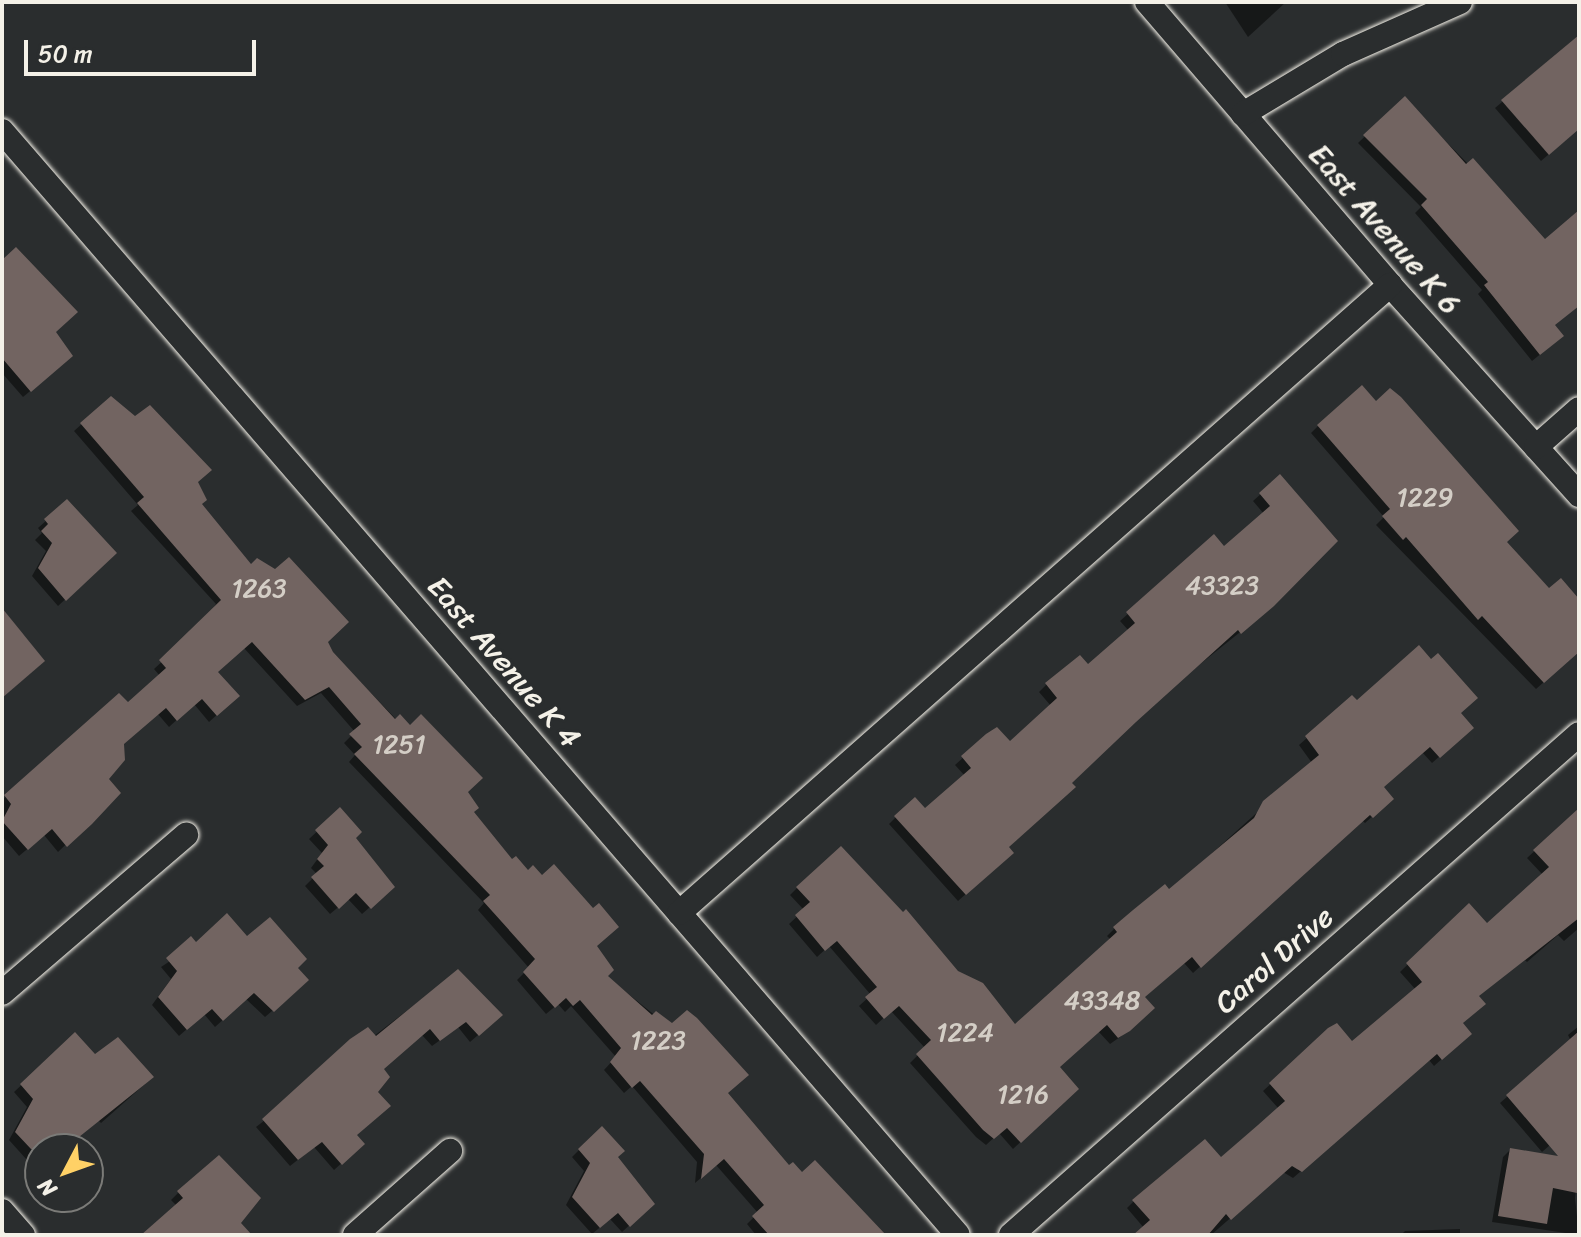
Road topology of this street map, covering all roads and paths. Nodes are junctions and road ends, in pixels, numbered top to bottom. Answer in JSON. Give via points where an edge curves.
{"nodes":[{"id":1,"x":1147,"y":2,"type":"edge"},
{"id":2,"x":1460,"y":2,"type":"edge"},
{"id":3,"x":1243,"y":114,"type":"junction"},
{"id":4,"x":2,"y":131,"type":"edge"},
{"id":5,"x":1390,"y":285,"type":"junction"},
{"id":6,"x":1579,"y":409,"type":"edge"},
{"id":7,"x":1536,"y":447,"type":"junction"},
{"id":8,"x":1579,"y":495,"type":"edge"},
{"id":9,"x":1579,"y":734,"type":"edge"},
{"id":10,"x":186,"y":835,"type":"dead end"},
{"id":11,"x":679,"y":913,"type":"junction"},
{"id":12,"x":2,"y":993,"type":"edge"},
{"id":13,"x":450,"y":1151,"type":"dead end"},
{"id":14,"x":2,"y":1211,"type":"edge"},
{"id":15,"x":23,"y":1235,"type":"edge"},
{"id":16,"x":355,"y":1235,"type":"edge"},
{"id":17,"x":958,"y":1235,"type":"edge"},
{"id":18,"x":1011,"y":1235,"type":"edge"}],
"edges":[{"from":1,"to":3,"type":"street","name":"East Avenue K 6"},
{"from":2,"to":3,"type":"street","via":[[1343,54]]},
{"from":3,"to":5,"type":"street","name":"East Avenue K 6"},
{"from":4,"to":11,"type":"street","name":"East Avenue K 4"},
{"from":5,"to":7,"type":"street","name":"East Avenue K 6"},
{"from":5,"to":11,"type":"street"},
{"from":6,"to":7,"type":"street"},
{"from":7,"to":8,"type":"street","name":"East Avenue K 6"},
{"from":9,"to":18,"type":"street","name":"Carol Drive"},
{"from":10,"to":12,"type":"street"},
{"from":11,"to":17,"type":"street","name":"East Avenue K 4"},
{"from":13,"to":16,"type":"street"},
{"from":14,"to":15,"type":"street"}]}
